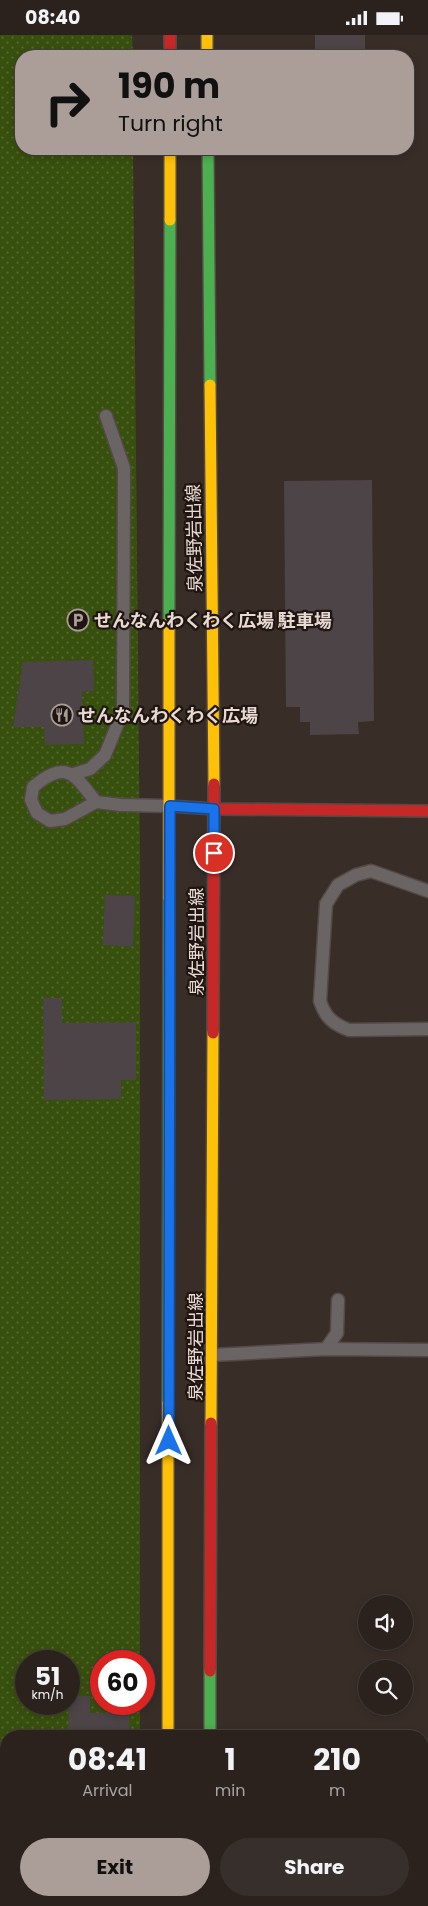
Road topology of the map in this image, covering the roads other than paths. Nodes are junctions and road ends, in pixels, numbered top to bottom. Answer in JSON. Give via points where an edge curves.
{"nodes":[{"id":1,"x":170,"y":35,"type":"edge"},
{"id":2,"x":207,"y":35,"type":"edge"},
{"id":3,"x":170,"y":50,"type":"edge"},
{"id":4,"x":207,"y":50,"type":"edge"},
{"id":5,"x":170,"y":155,"type":"edge"},
{"id":6,"x":208,"y":155,"type":"edge"},
{"id":7,"x":106,"y":416,"type":"dead end"},
{"id":8,"x":74,"y":774,"type":"junction"},
{"id":9,"x":96,"y":802,"type":"junction"},
{"id":10,"x":170,"y":806,"type":"junction"},
{"id":11,"x":214,"y":809,"type":"junction"},
{"id":12,"x":428,"y":811,"type":"edge"},
{"id":13,"x":428,"y":891,"type":"edge"},
{"id":14,"x":428,"y":1029,"type":"edge"},
{"id":15,"x":338,"y":1300,"type":"dead end"},
{"id":16,"x":326,"y":1349,"type":"junction"},
{"id":17,"x":428,"y":1350,"type":"edge"},
{"id":18,"x":213,"y":1355,"type":"junction"},
{"id":19,"x":168,"y":1730,"type":"edge"},
{"id":20,"x":210,"y":1730,"type":"edge"}],
"edges":[{"from":1,"to":3,"type":"main road"},
{"from":2,"to":4,"type":"main road"},
{"from":5,"to":10,"type":"main road","name":"泉佐野岩出線"},
{"from":6,"to":11,"type":"main road","name":"泉佐野岩出線"},
{"from":7,"to":8,"type":"lane","via":[[124,468],[123,711],[105,755],[90,769]]},
{"from":8,"to":9,"type":"lane"},
{"from":8,"to":9,"type":"lane","via":[[52,774],[33,787],[31,800],[37,813],[50,821],[64,819]]},
{"from":9,"to":10,"type":"lane"},
{"from":10,"to":11,"type":"main road"},
{"from":10,"to":19,"type":"main road","name":"泉佐野岩出線"},
{"from":11,"to":12,"type":"main road"},
{"from":11,"to":18,"type":"main road","name":"泉佐野岩出線"},
{"from":13,"to":14,"type":"lane","via":[[371,871],[338,885],[326,904],[320,1001],[324,1015],[349,1030]]},
{"from":15,"to":16,"type":"lane","via":[[337,1333]]},
{"from":16,"to":17,"type":"lane"},
{"from":16,"to":18,"type":"lane"},
{"from":18,"to":20,"type":"main road","name":"泉佐野岩出線"}]}
